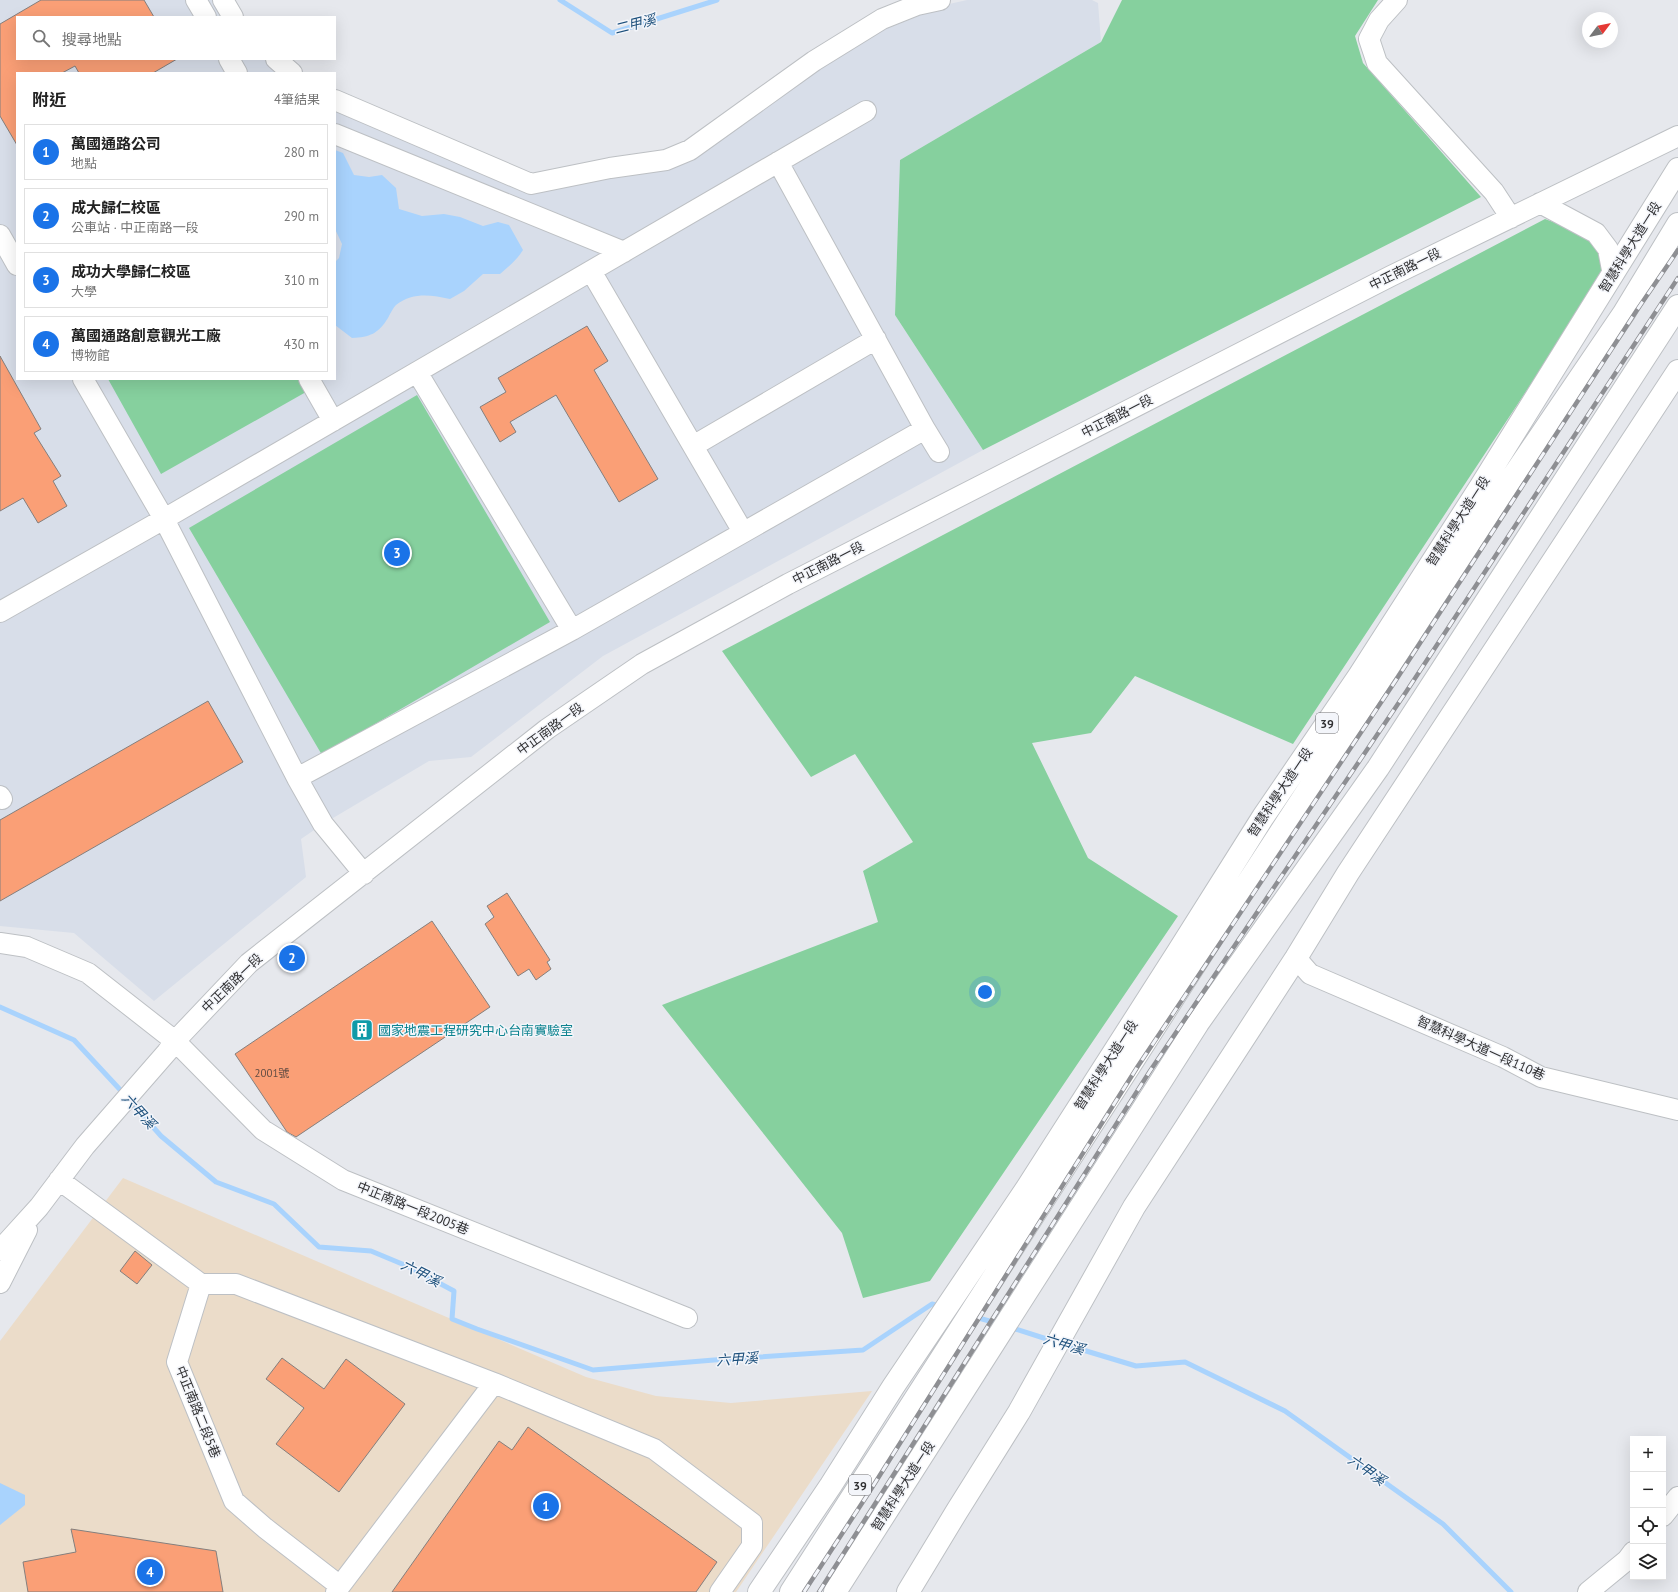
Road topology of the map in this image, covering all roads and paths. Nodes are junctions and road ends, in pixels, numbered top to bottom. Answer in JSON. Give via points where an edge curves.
{"nodes":[{"id":1,"x":196,"y":0,"type":"edge"},
{"id":2,"x":223,"y":0,"type":"edge"},
{"id":3,"x":940,"y":0,"type":"edge"},
{"id":4,"x":1397,"y":0,"type":"edge"},
{"id":5,"x":205,"y":16,"type":"edge"},
{"id":6,"x":232,"y":16,"type":"edge"},
{"id":7,"x":230,"y":60,"type":"edge"},
{"id":8,"x":277,"y":60,"type":"edge"},
{"id":9,"x":236,"y":72,"type":"edge"},
{"id":10,"x":291,"y":72,"type":"edge"},
{"id":11,"x":336,"y":100,"type":"edge"},
{"id":12,"x":866,"y":111,"type":"dead end"},
{"id":13,"x":336,"y":134,"type":"edge"},
{"id":14,"x":1678,"y":136,"type":"edge"},
{"id":15,"x":778,"y":162,"type":"junction"},
{"id":16,"x":1678,"y":169,"type":"edge"},
{"id":17,"x":1540,"y":203,"type":"junction"},
{"id":18,"x":1510,"y":218,"type":"junction"},
{"id":19,"x":1678,"y":224,"type":"edge"},
{"id":20,"x":0,"y":235,"type":"edge"},
{"id":21,"x":624,"y":252,"type":"junction"},
{"id":22,"x":16,"y":263,"type":"edge"},
{"id":23,"x":591,"y":271,"type":"junction"},
{"id":24,"x":1613,"y":275,"type":"junction"},
{"id":25,"x":1678,"y":306,"type":"edge"},
{"id":26,"x":876,"y":339,"type":"junction"},
{"id":27,"x":1678,"y":371,"type":"edge"},
{"id":28,"x":418,"y":372,"type":"junction"},
{"id":29,"x":84,"y":380,"type":"edge"},
{"id":30,"x":310,"y":380,"type":"edge"},
{"id":31,"x":333,"y":420,"type":"junction"},
{"id":32,"x":925,"y":428,"type":"junction"},
{"id":33,"x":693,"y":446,"type":"junction"},
{"id":34,"x":939,"y":452,"type":"dead end"},
{"id":35,"x":164,"y":519,"type":"junction"},
{"id":36,"x":744,"y":532,"type":"junction"},
{"id":37,"x":1449,"y":574,"type":"junction"},
{"id":38,"x":0,"y":612,"type":"edge"},
{"id":39,"x":572,"y":630,"type":"junction"},
{"id":40,"x":1381,"y":642,"type":"junction"},
{"id":41,"x":297,"y":778,"type":"junction"},
{"id":42,"x":364,"y":874,"type":"junction"},
{"id":43,"x":0,"y":943,"type":"edge"},
{"id":44,"x":1296,"y":958,"type":"junction"},
{"id":45,"x":171,"y":1046,"type":"junction"},
{"id":46,"x":1678,"y":1110,"type":"edge"},
{"id":47,"x":59,"y":1180,"type":"junction"},
{"id":48,"x":39,"y":1207,"type":"junction"},
{"id":49,"x":0,"y":1250,"type":"edge"},
{"id":50,"x":0,"y":1284,"type":"edge"},
{"id":51,"x":201,"y":1284,"type":"junction"},
{"id":52,"x":687,"y":1318,"type":"dead end"},
{"id":53,"x":494,"y":1383,"type":"junction"},
{"id":54,"x":831,"y":1485,"type":"junction"},
{"id":55,"x":1678,"y":1497,"type":"edge"},
{"id":56,"x":1666,"y":1512,"type":"edge"},
{"id":57,"x":1630,"y":1556,"type":"edge"},
{"id":58,"x":338,"y":1589,"type":"edge"},
{"id":59,"x":720,"y":1592,"type":"edge"},
{"id":60,"x":759,"y":1592,"type":"edge"},
{"id":61,"x":788,"y":1592,"type":"edge"},
{"id":62,"x":791,"y":1592,"type":"edge"},
{"id":63,"x":836,"y":1592,"type":"edge"},
{"id":64,"x":908,"y":1592,"type":"edge"},
{"id":65,"x":1588,"y":1592,"type":"edge"}],
"edges":[{"from":1,"to":5,"type":"street"},
{"from":2,"to":6,"type":"street"},
{"from":3,"to":11,"type":"street","via":[[917,5],[882,19],[814,61],[690,150],[666,160],[531,184]]},
{"from":4,"to":18,"type":"street","via":[[1379,20],[1369,40],[1377,63],[1494,192]]},
{"from":7,"to":9,"type":"street"},
{"from":8,"to":10,"type":"street"},
{"from":12,"to":15,"type":"street"},
{"from":13,"to":21,"type":"street"},
{"from":14,"to":17,"type":"street","name":"中正南路一段"},
{"from":15,"to":21,"type":"street"},
{"from":15,"to":26,"type":"street"},
{"from":16,"to":24,"type":"main road","name":"智慧科學大道一段","number":"39"},
{"from":17,"to":18,"type":"street","name":"中正南路一段"},
{"from":17,"to":24,"type":"street","via":[[1596,233],[1608,249]]},
{"from":18,"to":42,"type":"street","name":"中正南路一段","via":[[1391,276],[788,584],[642,664],[547,729]]},
{"from":19,"to":37,"type":"main road","name":"智慧科學大道一段","number":"39","via":[[1624,313]]},
{"from":20,"to":22,"type":"street"},
{"from":21,"to":23,"type":"street"},
{"from":23,"to":28,"type":"street"},
{"from":23,"to":33,"type":"street"},
{"from":24,"to":40,"type":"main road","name":"智慧科學大道一段","number":"39"},
{"from":25,"to":63,"type":"main road","name":"智慧科學大道一段","via":[[1378,768],[1198,1023]]},
{"from":26,"to":32,"type":"street"},
{"from":26,"to":33,"type":"street"},
{"from":27,"to":44,"type":"main road","via":[[1348,873]]},
{"from":28,"to":31,"type":"street"},
{"from":28,"to":39,"type":"street"},
{"from":29,"to":35,"type":"street"},
{"from":30,"to":31,"type":"street"},
{"from":31,"to":35,"type":"street"},
{"from":32,"to":34,"type":"street"},
{"from":32,"to":36,"type":"street"},
{"from":33,"to":36,"type":"street"},
{"from":35,"to":38,"type":"street"},
{"from":35,"to":41,"type":"street"},
{"from":36,"to":39,"type":"street"},
{"from":37,"to":40,"type":"main road"},
{"from":37,"to":62,"type":"main road","name":"智慧科學大道一段","number":"39"},
{"from":39,"to":41,"type":"street"},
{"from":40,"to":54,"type":"main road","name":"智慧科學大道一段","number":"39","via":[[1263,817],[1170,966]]},
{"from":41,"to":42,"type":"street","via":[[323,824]]},
{"from":42,"to":45,"type":"street","name":"中正南路一段","via":[[249,963]]},
{"from":43,"to":45,"type":"street","name":"中正南路一段2005巷","via":[[27,947],[88,973]]},
{"from":44,"to":46,"type":"street","name":"智慧科學大道一段110巷","via":[[1310,974],[1503,1057],[1541,1077]]},
{"from":44,"to":64,"type":"main road","via":[[1134,1207],[1019,1412]]},
{"from":45,"to":47,"type":"street","name":"中正南路一段"},
{"from":45,"to":52,"type":"street","name":"中正南路一段2005巷","via":[[263,1130],[343,1180]]},
{"from":47,"to":48,"type":"street","name":"中正南路一段"},
{"from":47,"to":51,"type":"street"},
{"from":48,"to":49,"type":"street"},
{"from":48,"to":50,"type":"street"},
{"from":51,"to":53,"type":"street","via":[[236,1284]]},
{"from":51,"to":58,"type":"street","name":"中正南路二段5巷","via":[[177,1362],[234,1501]]},
{"from":53,"to":58,"type":"street"},
{"from":53,"to":59,"type":"street","via":[[654,1449],[752,1523],[752,1546]]},
{"from":54,"to":60,"type":"main road","number":"39"},
{"from":54,"to":61,"type":"main road"},
{"from":55,"to":56,"type":"street"},
{"from":57,"to":65,"type":"street"}]}
